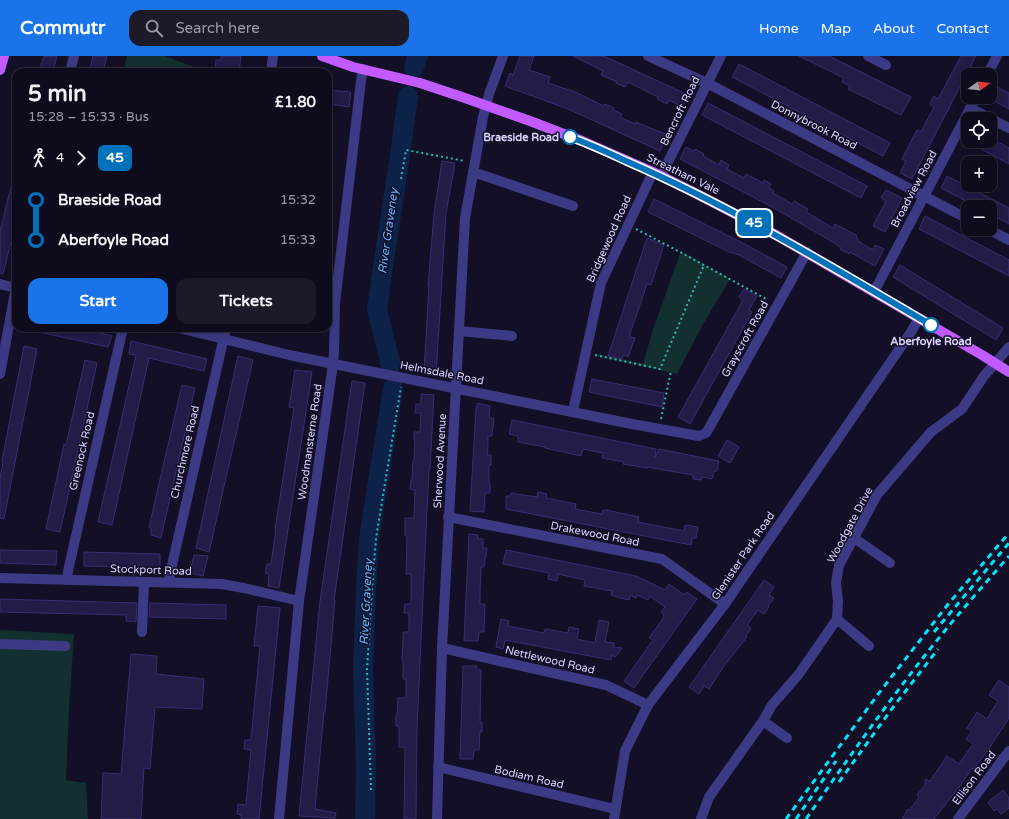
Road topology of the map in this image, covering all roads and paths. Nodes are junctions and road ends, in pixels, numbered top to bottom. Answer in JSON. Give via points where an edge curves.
{"nodes":[{"id":1,"x":4,"y":56,"type":"edge"},
{"id":2,"x":74,"y":56,"type":"edge"},
{"id":3,"x":273,"y":56,"type":"edge"},
{"id":4,"x":322,"y":56,"type":"edge"},
{"id":5,"x":503,"y":56,"type":"edge"},
{"id":6,"x":648,"y":56,"type":"edge"},
{"id":7,"x":721,"y":56,"type":"edge"},
{"id":8,"x":868,"y":56,"type":"edge"},
{"id":9,"x":997,"y":56,"type":"edge"},
{"id":10,"x":886,"y":65,"type":"dead end"},
{"id":11,"x":71,"y":68,"type":"edge"},
{"id":12,"x":272,"y":68,"type":"edge"},
{"id":13,"x":991,"y":68,"type":"edge"},
{"id":14,"x":363,"y":69,"type":"junction"},
{"id":15,"x":0,"y":70,"type":"edge"},
{"id":16,"x":707,"y":83,"type":"junction"},
{"id":17,"x":972,"y":104,"type":"edge"},
{"id":18,"x":486,"y":106,"type":"junction"},
{"id":19,"x":970,"y":108,"type":"junction"},
{"id":20,"x":1009,"y":128,"type":"edge"},
{"id":21,"x":474,"y":167,"type":"junction"},
{"id":22,"x":657,"y":174,"type":"junction"},
{"id":23,"x":401,"y":179,"type":"dead end"},
{"id":24,"x":924,"y":196,"type":"junction"},
{"id":25,"x":573,"y":206,"type":"dead end"},
{"id":26,"x":961,"y":215,"type":"edge"},
{"id":27,"x":636,"y":229,"type":"dead end"},
{"id":28,"x":997,"y":234,"type":"edge"},
{"id":29,"x":1009,"y":240,"type":"edge"},
{"id":30,"x":807,"y":252,"type":"junction"},
{"id":31,"x":704,"y":265,"type":"junction"},
{"id":32,"x":0,"y":284,"type":"edge"},
{"id":33,"x":12,"y":287,"type":"edge"},
{"id":34,"x":874,"y":292,"type":"junction"},
{"id":35,"x":769,"y":301,"type":"dead end"},
{"id":36,"x":12,"y":310,"type":"edge"},
{"id":37,"x":919,"y":318,"type":"junction"},
{"id":38,"x":458,"y":331,"type":"junction"},
{"id":39,"x":122,"y":332,"type":"edge"},
{"id":40,"x":195,"y":332,"type":"edge"},
{"id":41,"x":225,"y":332,"type":"edge"},
{"id":42,"x":512,"y":336,"type":"dead end"},
{"id":43,"x":224,"y":339,"type":"junction"},
{"id":44,"x":1009,"y":347,"type":"edge"},
{"id":45,"x":595,"y":355,"type":"dead end"},
{"id":46,"x":333,"y":364,"type":"junction"},
{"id":47,"x":996,"y":364,"type":"junction"},
{"id":48,"x":671,"y":371,"type":"dead end"},
{"id":49,"x":1009,"y":372,"type":"edge"},
{"id":50,"x":0,"y":374,"type":"edge"},
{"id":51,"x":402,"y":378,"type":"junction"},
{"id":52,"x":456,"y":388,"type":"junction"},
{"id":53,"x":572,"y":411,"type":"junction"},
{"id":54,"x":661,"y":420,"type":"dead end"},
{"id":55,"x":703,"y":435,"type":"joint"},
{"id":56,"x":448,"y":518,"type":"junction"},
{"id":57,"x":854,"y":538,"type":"junction"},
{"id":58,"x":890,"y":563,"type":"dead end"},
{"id":59,"x":0,"y":578,"type":"edge"},
{"id":60,"x":67,"y":580,"type":"junction"},
{"id":61,"x":144,"y":582,"type":"junction"},
{"id":62,"x":169,"y":582,"type":"junction"},
{"id":63,"x":299,"y":601,"type":"junction"},
{"id":64,"x":724,"y":604,"type":"junction"},
{"id":65,"x":837,"y":619,"type":"junction"},
{"id":66,"x":142,"y":632,"type":"dead end"},
{"id":67,"x":0,"y":644,"type":"edge"},
{"id":68,"x":65,"y":646,"type":"dead end"},
{"id":69,"x":869,"y":646,"type":"dead end"},
{"id":70,"x":442,"y":648,"type":"junction"},
{"id":71,"x":648,"y":705,"type":"junction"},
{"id":72,"x":763,"y":720,"type":"junction"},
{"id":73,"x":787,"y":738,"type":"dead end"},
{"id":74,"x":1008,"y":755,"type":"edge"},
{"id":75,"x":438,"y":767,"type":"junction"},
{"id":76,"x":371,"y":790,"type":"dead end"},
{"id":77,"x":615,"y":814,"type":"edge"},
{"id":78,"x":279,"y":819,"type":"edge"},
{"id":79,"x":437,"y":819,"type":"edge"},
{"id":80,"x":701,"y":819,"type":"edge"},
{"id":81,"x":958,"y":819,"type":"edge"}],
"edges":[{"from":1,"to":15,"type":"main road"},
{"from":2,"to":11,"type":"street"},
{"from":3,"to":12,"type":"street"},
{"from":4,"to":14,"type":"main road","name":"Streatham Vale"},
{"from":5,"to":18,"type":"street"},
{"from":6,"to":16,"type":"street","name":"Donnybrook Road"},
{"from":7,"to":16,"type":"street","name":"Bencroft Road"},
{"from":8,"to":10,"type":"street"},
{"from":9,"to":13,"type":"street"},
{"from":14,"to":18,"type":"main road","name":"Streatham Vale","via":[[420,83]]},
{"from":14,"to":46,"type":"street","name":"Woodmansterne Road","via":[[335,303]]},
{"from":16,"to":22,"type":"street","name":"Bencroft Road"},
{"from":16,"to":24,"type":"street","name":"Donnybrook Road"},
{"from":17,"to":19,"type":"street","name":"Broadview Road"},
{"from":18,"to":21,"type":"street","name":"Sherwood Avenue"},
{"from":18,"to":22,"type":"main road","name":"Streatham Vale","via":[[582,141]]},
{"from":19,"to":20,"type":"street"},
{"from":19,"to":24,"type":"street","name":"Broadview Road"},
{"from":21,"to":23,"type":"path","via":[[406,150]]},
{"from":21,"to":25,"type":"street"},
{"from":21,"to":38,"type":"street","name":"Sherwood Avenue","via":[[465,218]]},
{"from":22,"to":30,"type":"main road","name":"Streatham Vale"},
{"from":22,"to":53,"type":"street","name":"Bridgewood Road","via":[[601,283]]},
{"from":24,"to":26,"type":"street","name":"Donnybrook Road"},
{"from":24,"to":34,"type":"street","name":"Broadview Road"},
{"from":27,"to":31,"type":"path"},
{"from":28,"to":29,"type":"street"},
{"from":30,"to":34,"type":"main road","name":"Streatham Vale"},
{"from":30,"to":55,"type":"street","name":"Grayscroft Road"},
{"from":31,"to":35,"type":"path"},
{"from":31,"to":45,"type":"path","via":[[660,369]]},
{"from":32,"to":33,"type":"street"},
{"from":34,"to":37,"type":"main road","name":"Streatham Vale"},
{"from":36,"to":50,"type":"street"},
{"from":37,"to":47,"type":"main road","name":"Streatham Vale"},
{"from":37,"to":64,"type":"street","name":"Glenister Park Road"},
{"from":38,"to":42,"type":"street"},
{"from":38,"to":52,"type":"street","name":"Sherwood Avenue"},
{"from":39,"to":60,"type":"street","name":"Greenock Road"},
{"from":40,"to":43,"type":"street","name":"Helmsdale Road"},
{"from":41,"to":43,"type":"street","name":"Churchmore Road"},
{"from":43,"to":46,"type":"street","name":"Helmsdale Road"},
{"from":43,"to":62,"type":"street","name":"Churchmore Road"},
{"from":44,"to":47,"type":"street"},
{"from":46,"to":51,"type":"street","name":"Helmsdale Road"},
{"from":46,"to":63,"type":"street","name":"Woodmansterne Road"},
{"from":47,"to":49,"type":"main road","name":"Streatham Vale"},
{"from":47,"to":57,"type":"street","name":"Woodgate Drive","via":[[984,376],[962,409],[931,432],[877,495]]},
{"from":48,"to":54,"type":"path"},
{"from":51,"to":52,"type":"street","name":"Helmsdale Road"},
{"from":51,"to":76,"type":"path","via":[[376,538],[372,590],[367,670]]},
{"from":52,"to":53,"type":"street","name":"Helmsdale Road"},
{"from":52,"to":56,"type":"street","name":"Sherwood Avenue"},
{"from":53,"to":55,"type":"street","name":"Helmsdale Road","via":[[695,436]]},
{"from":56,"to":64,"type":"street","name":"Drakewood Road","via":[[662,559]]},
{"from":56,"to":70,"type":"street","name":"Sherwood Avenue"},
{"from":57,"to":58,"type":"street"},
{"from":57,"to":65,"type":"street","name":"Woodgate Drive","via":[[839,565],[836,583]]},
{"from":59,"to":60,"type":"street","name":"Stockport Road"},
{"from":60,"to":61,"type":"street","name":"Stockport Road"},
{"from":61,"to":62,"type":"street","name":"Stockport Road"},
{"from":61,"to":66,"type":"street"},
{"from":62,"to":63,"type":"street","name":"Stockport Road","via":[[222,584]]},
{"from":63,"to":78,"type":"street","name":"Woodmansterne Road"},
{"from":64,"to":71,"type":"street","name":"Glenister Park Road"},
{"from":65,"to":69,"type":"street"},
{"from":65,"to":72,"type":"street"},
{"from":67,"to":68,"type":"street"},
{"from":70,"to":71,"type":"street","name":"Nettlewood Road","via":[[606,685]]},
{"from":70,"to":75,"type":"street","name":"Sherwood Avenue"},
{"from":71,"to":77,"type":"street","name":"Glenister Park Road","via":[[625,750]]},
{"from":72,"to":73,"type":"street"},
{"from":72,"to":80,"type":"street","via":[[709,797]]},
{"from":74,"to":81,"type":"street","name":"Ellison Road"},
{"from":75,"to":77,"type":"street","name":"Bodiam Road"},
{"from":75,"to":79,"type":"street","name":"Sherwood Avenue"}]}
